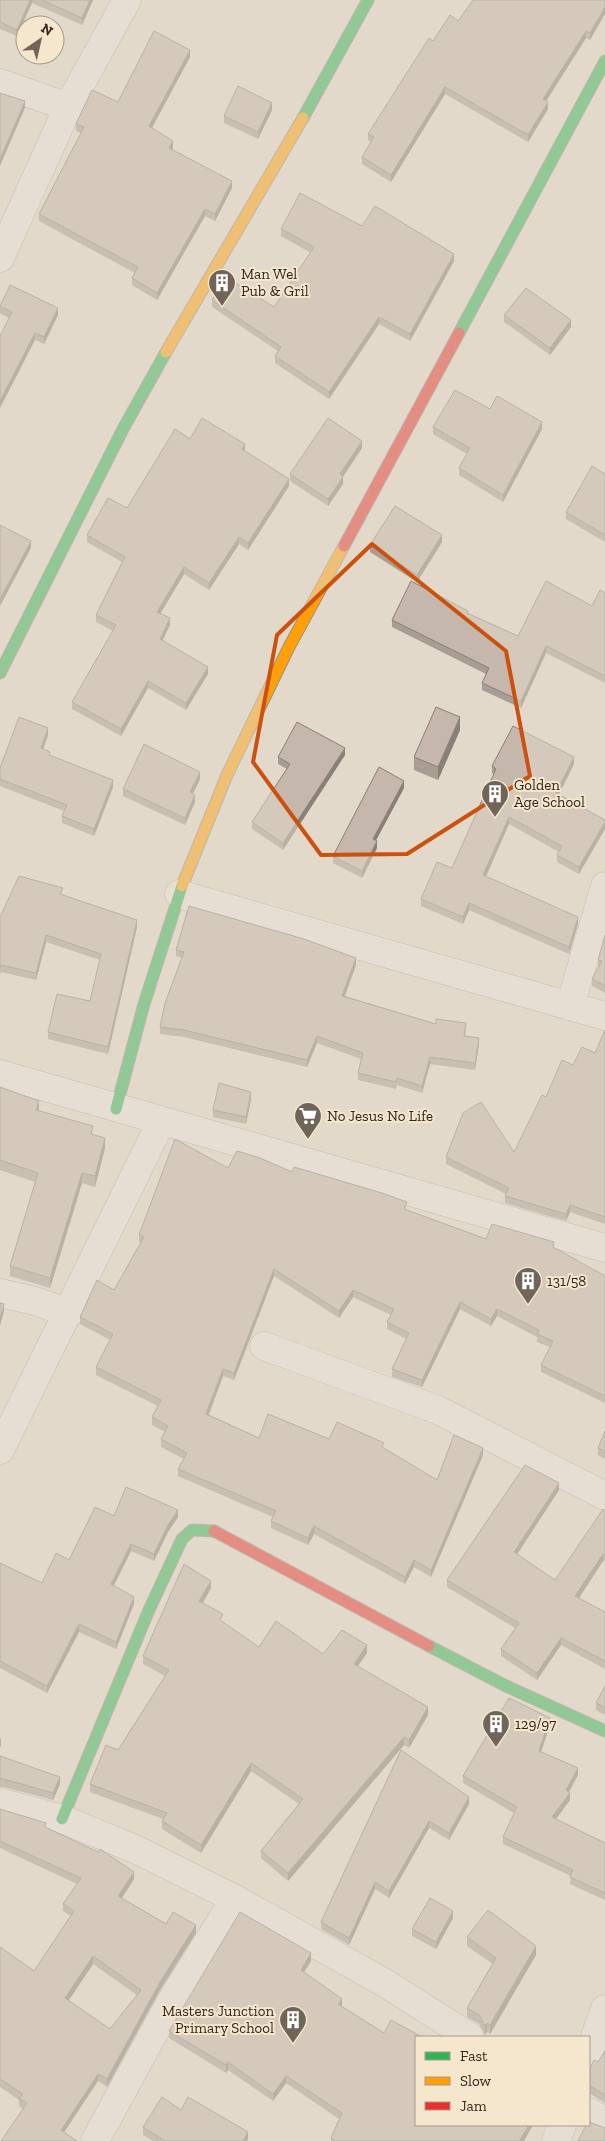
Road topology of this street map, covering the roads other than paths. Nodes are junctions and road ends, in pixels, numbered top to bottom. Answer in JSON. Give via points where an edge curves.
{"nodes":[{"id":1,"x":127,"y":0,"type":"edge"},
{"id":2,"x":368,"y":0,"type":"edge"},
{"id":3,"x":605,"y":60,"type":"edge"},
{"id":4,"x":0,"y":83,"type":"edge"},
{"id":5,"x":68,"y":107,"type":"junction"},
{"id":6,"x":0,"y":258,"type":"edge"},
{"id":7,"x":0,"y":673,"type":"edge"},
{"id":8,"x":605,"y":886,"type":"edge"},
{"id":9,"x":179,"y":894,"type":"junction"},
{"id":10,"x":570,"y":1006,"type":"junction"},
{"id":11,"x":605,"y":1016,"type":"edge"},
{"id":12,"x":0,"y":1074,"type":"edge"},
{"id":13,"x":116,"y":1109,"type":"junction"},
{"id":14,"x":161,"y":1122,"type":"junction"},
{"id":15,"x":605,"y":1248,"type":"edge"},
{"id":16,"x":0,"y":1293,"type":"edge"},
{"id":17,"x":69,"y":1313,"type":"junction"},
{"id":18,"x":271,"y":1349,"type":"dead end"},
{"id":19,"x":0,"y":1450,"type":"edge"},
{"id":20,"x":605,"y":1496,"type":"edge"},
{"id":21,"x":605,"y":1731,"type":"edge"},
{"id":22,"x":0,"y":1802,"type":"edge"},
{"id":23,"x":62,"y":1819,"type":"junction"},
{"id":24,"x":235,"y":1899,"type":"junction"},
{"id":25,"x":605,"y":2009,"type":"edge"},
{"id":26,"x":468,"y":2036,"type":"edge"},
{"id":27,"x":590,"y":2050,"type":"edge"},
{"id":28,"x":590,"y":2113,"type":"edge"},
{"id":29,"x":605,"y":2121,"type":"edge"},
{"id":30,"x":562,"y":2126,"type":"edge"},
{"id":31,"x":95,"y":2141,"type":"edge"},
{"id":32,"x":556,"y":2141,"type":"edge"}],
"edges":[{"from":1,"to":5,"type":"street"},
{"from":2,"to":7,"type":"street","via":[[326,79],[123,429]]},
{"from":3,"to":9,"type":"street","via":[[289,647],[227,775]]},
{"from":4,"to":5,"type":"street"},
{"from":5,"to":6,"type":"street"},
{"from":8,"to":10,"type":"street"},
{"from":9,"to":10,"type":"street"},
{"from":9,"to":13,"type":"street","via":[[144,1004]]},
{"from":10,"to":11,"type":"street"},
{"from":12,"to":13,"type":"street"},
{"from":13,"to":14,"type":"street"},
{"from":14,"to":15,"type":"street"},
{"from":14,"to":17,"type":"street"},
{"from":16,"to":17,"type":"street"},
{"from":17,"to":19,"type":"street"},
{"from":18,"to":20,"type":"street","via":[[264,1346],[438,1410]]},
{"from":21,"to":23,"type":"street","via":[[446,1654],[216,1530],[192,1530],[182,1539],[149,1610]]},
{"from":22,"to":23,"type":"street"},
{"from":23,"to":24,"type":"street","via":[[135,1849]]},
{"from":24,"to":26,"type":"street","via":[[386,1983]]},
{"from":24,"to":31,"type":"street","via":[[173,1998]]},
{"from":25,"to":27,"type":"street"},
{"from":28,"to":29,"type":"street"},
{"from":30,"to":32,"type":"street"}]}
